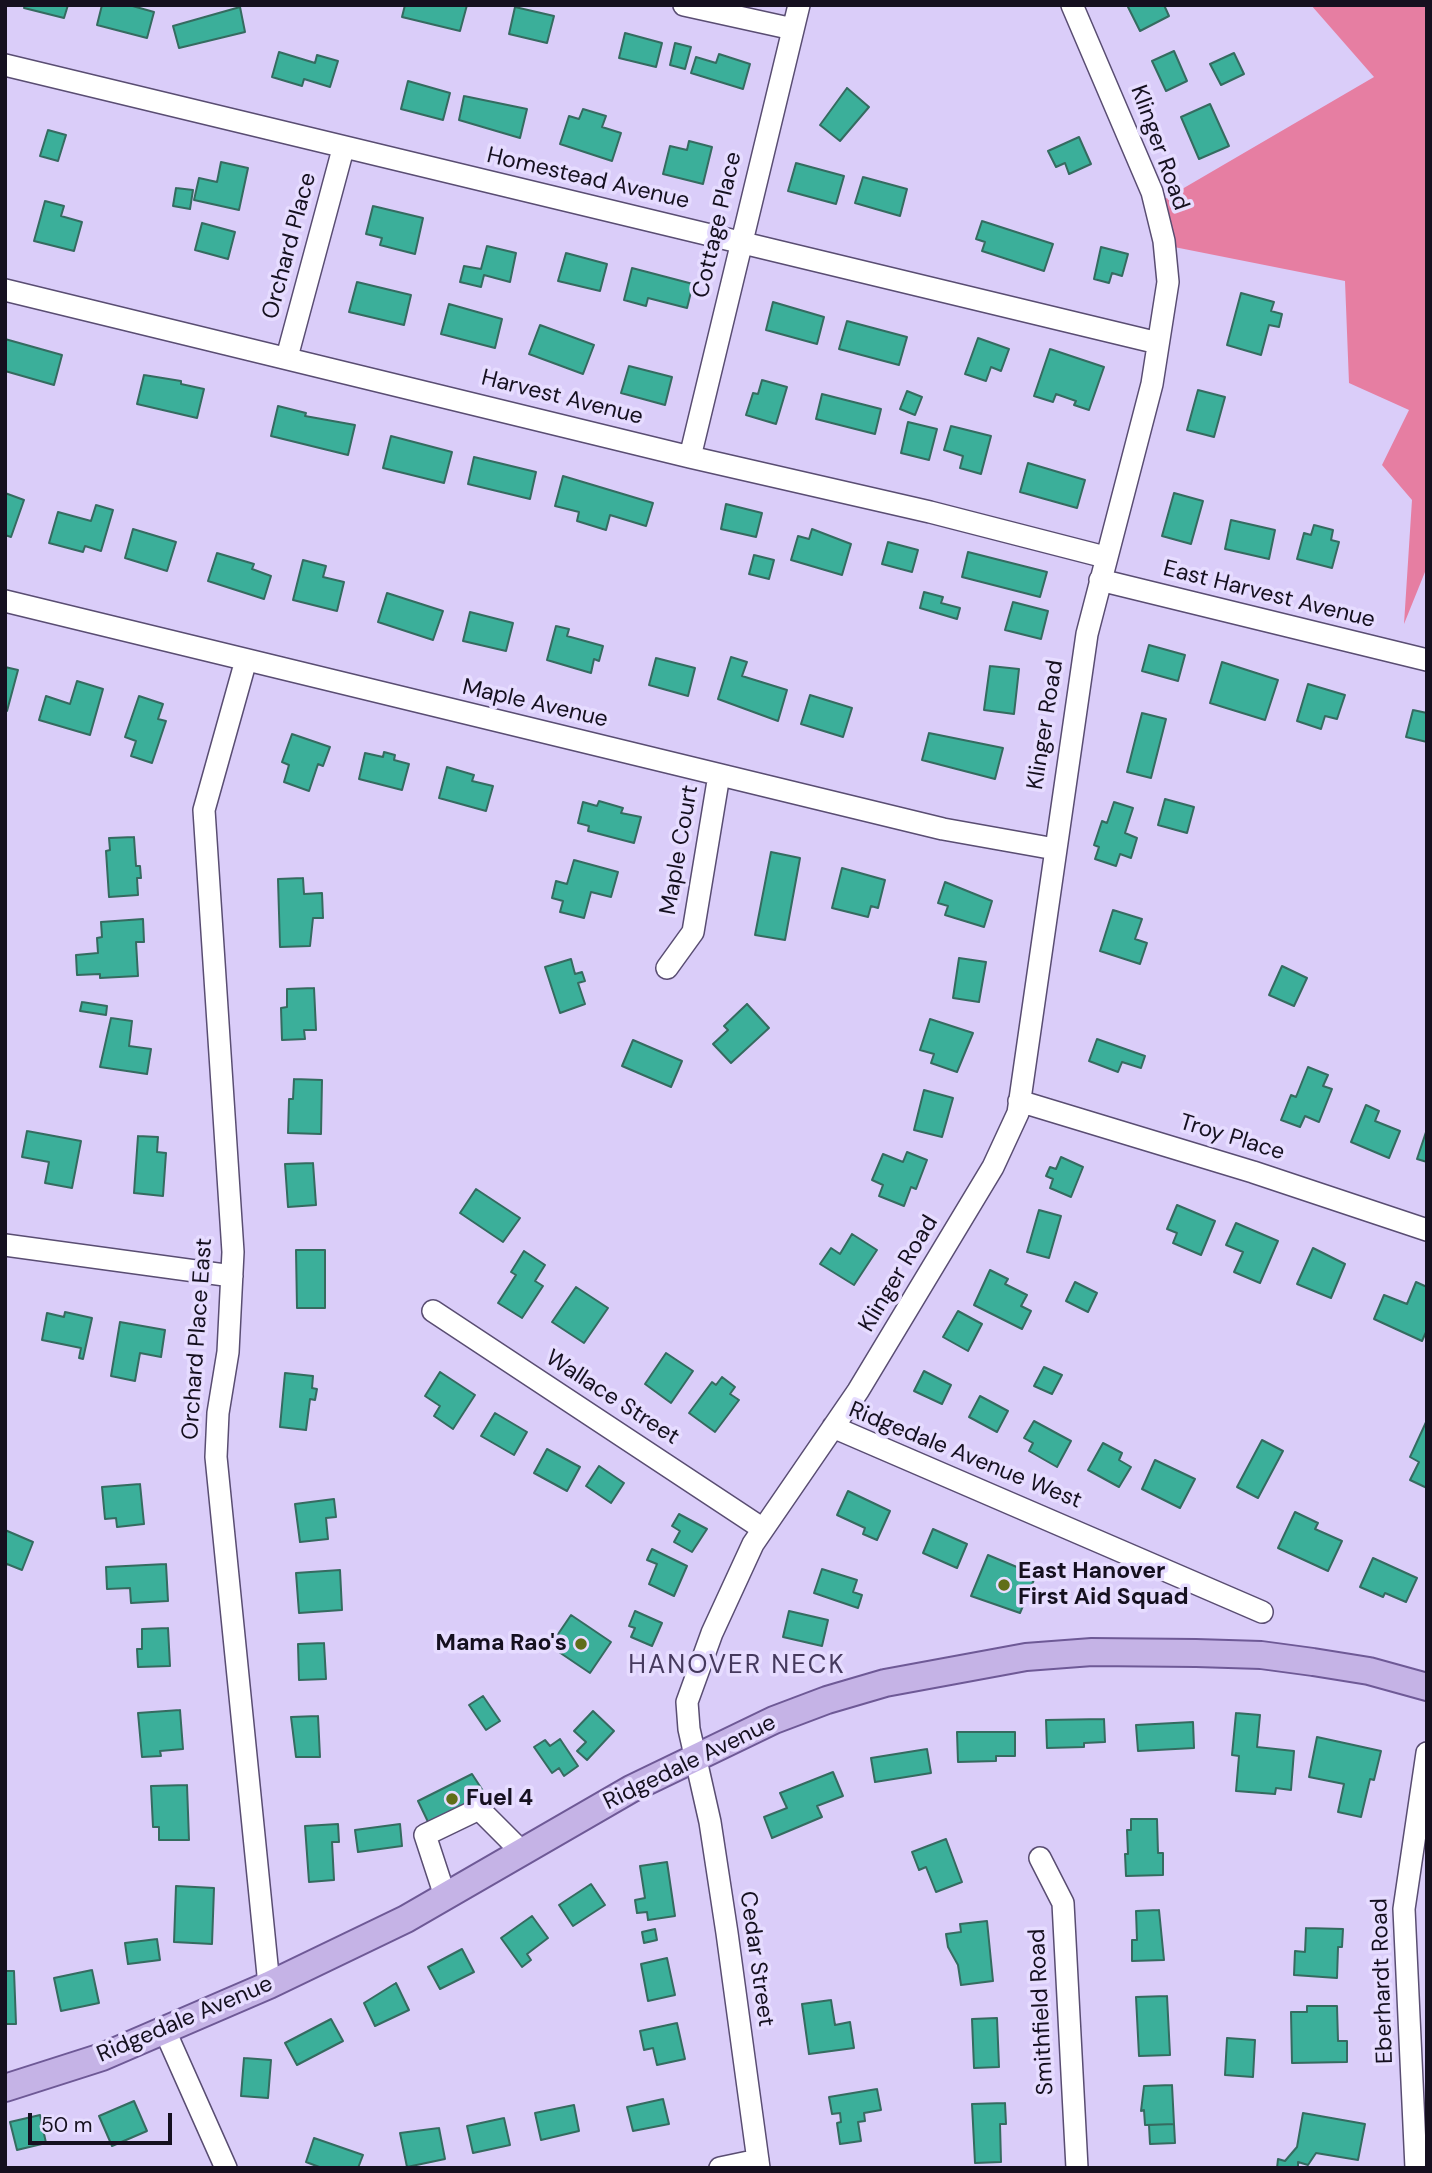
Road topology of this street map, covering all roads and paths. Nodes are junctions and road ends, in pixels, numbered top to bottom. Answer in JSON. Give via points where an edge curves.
{"nodes":[{"id":1,"x":684,"y":5,"type":"edge"},
{"id":2,"x":799,"y":5,"type":"edge"},
{"id":3,"x":1073,"y":5,"type":"edge"},
{"id":4,"x":793,"y":29,"type":"junction"},
{"id":5,"x":5,"y":65,"type":"edge"},
{"id":6,"x":343,"y":149,"type":"junction"},
{"id":7,"x":740,"y":242,"type":"junction"},
{"id":8,"x":5,"y":290,"type":"edge"},
{"id":9,"x":1158,"y":343,"type":"junction"},
{"id":10,"x":287,"y":358,"type":"junction"},
{"id":11,"x":690,"y":457,"type":"junction"},
{"id":12,"x":1105,"y":557,"type":"junction"},
{"id":13,"x":1100,"y":580,"type":"junction"},
{"id":14,"x":5,"y":601,"type":"edge"},
{"id":15,"x":246,"y":660,"type":"junction"},
{"id":16,"x":1427,"y":660,"type":"edge"},
{"id":17,"x":719,"y":775,"type":"junction"},
{"id":18,"x":1055,"y":849,"type":"junction"},
{"id":19,"x":667,"y":968,"type":"dead end"},
{"id":20,"x":1020,"y":1101,"type":"junction"},
{"id":21,"x":1427,"y":1230,"type":"edge"},
{"id":22,"x":5,"y":1245,"type":"edge"},
{"id":23,"x":232,"y":1276,"type":"junction"},
{"id":24,"x":433,"y":1311,"type":"dead end"},
{"id":25,"x":833,"y":1427,"type":"junction"},
{"id":26,"x":762,"y":1528,"type":"junction"},
{"id":27,"x":1262,"y":1612,"type":"dead end"},
{"id":28,"x":1427,"y":1688,"type":"edge"},
{"id":29,"x":1427,"y":1753,"type":"edge"},
{"id":30,"x":695,"y":1758,"type":"junction"},
{"id":31,"x":522,"y":1852,"type":"junction"},
{"id":32,"x":1040,"y":1858,"type":"dead end"},
{"id":33,"x":445,"y":1896,"type":"junction"},
{"id":34,"x":269,"y":1985,"type":"junction"},
{"id":35,"x":164,"y":2031,"type":"junction"},
{"id":36,"x":5,"y":2088,"type":"edge"},
{"id":37,"x":758,"y":2164,"type":"edge"},
{"id":38,"x":226,"y":2168,"type":"edge"},
{"id":39,"x":720,"y":2168,"type":"edge"},
{"id":40,"x":1077,"y":2168,"type":"edge"},
{"id":41,"x":1416,"y":2168,"type":"edge"}],
"edges":[{"from":1,"to":4,"type":"street"},
{"from":2,"to":4,"type":"street","name":"Cottage Place"},
{"from":3,"to":9,"type":"street","name":"Klinger Road","via":[[1152,192],[1168,282]]},
{"from":4,"to":7,"type":"street","name":"Cottage Place"},
{"from":5,"to":6,"type":"street","name":"Homestead Avenue"},
{"from":6,"to":7,"type":"street","name":"Homestead Avenue"},
{"from":6,"to":10,"type":"street","name":"Orchard Place"},
{"from":7,"to":9,"type":"street","name":"Homestead Avenue"},
{"from":7,"to":11,"type":"street","name":"Cottage Place"},
{"from":8,"to":10,"type":"street","name":"Harvest Avenue"},
{"from":9,"to":12,"type":"street","name":"Klinger Road","via":[[1152,384]]},
{"from":10,"to":11,"type":"street","name":"Harvest Avenue"},
{"from":11,"to":12,"type":"street","name":"Harvest Avenue"},
{"from":12,"to":13,"type":"street","name":"Klinger Road"},
{"from":13,"to":16,"type":"street","name":"East Harvest Avenue"},
{"from":13,"to":18,"type":"street","name":"Klinger Road"},
{"from":14,"to":15,"type":"street","name":"Maple Avenue"},
{"from":15,"to":17,"type":"street","name":"Maple Avenue"},
{"from":15,"to":23,"type":"street","name":"Orchard Place East","via":[[204,810]]},
{"from":17,"to":18,"type":"street","name":"Maple Avenue","via":[[943,829]]},
{"from":17,"to":19,"type":"street","name":"Maple Court","via":[[693,932]]},
{"from":18,"to":20,"type":"street","name":"Klinger Road"},
{"from":20,"to":21,"type":"street","name":"Troy Place"},
{"from":20,"to":25,"type":"street","name":"Klinger Road","via":[[993,1167]]},
{"from":22,"to":23,"type":"street"},
{"from":23,"to":34,"type":"street","name":"Orchard Place East","via":[[216,1457]]},
{"from":24,"to":26,"type":"street","name":"Wallace Street"},
{"from":25,"to":26,"type":"street","name":"Ridgedale Avenue West"},
{"from":25,"to":27,"type":"street","name":"Ridgedale Avenue West"},
{"from":26,"to":30,"type":"street","name":"Ridgedale Avenue West","via":[[712,1633],[687,1702]]},
{"from":28,"to":30,"type":"main road","name":"Ridgedale Avenue","via":[[1369,1671],[1261,1655],[1092,1652],[1026,1657],[885,1682],[774,1720]]},
{"from":29,"to":41,"type":"street","name":"Eberhardt Road","via":[[1404,1909]]},
{"from":30,"to":31,"type":"main road","name":"Ridgedale Avenue"},
{"from":30,"to":37,"type":"street","name":"Cedar Street","via":[[714,1847]]},
{"from":31,"to":33,"type":"main road","name":"Ridgedale Avenue"},
{"from":31,"to":33,"type":"street","via":[[479,1809],[425,1835]]},
{"from":32,"to":40,"type":"street","name":"Smithfield Road","via":[[1063,1903]]},
{"from":33,"to":34,"type":"main road","name":"Ridgedale Avenue"},
{"from":34,"to":35,"type":"main road","name":"Ridgedale Avenue"},
{"from":35,"to":36,"type":"main road","name":"Ridgedale Avenue","via":[[102,2057]]},
{"from":35,"to":38,"type":"street"},
{"from":37,"to":39,"type":"street"}]}
